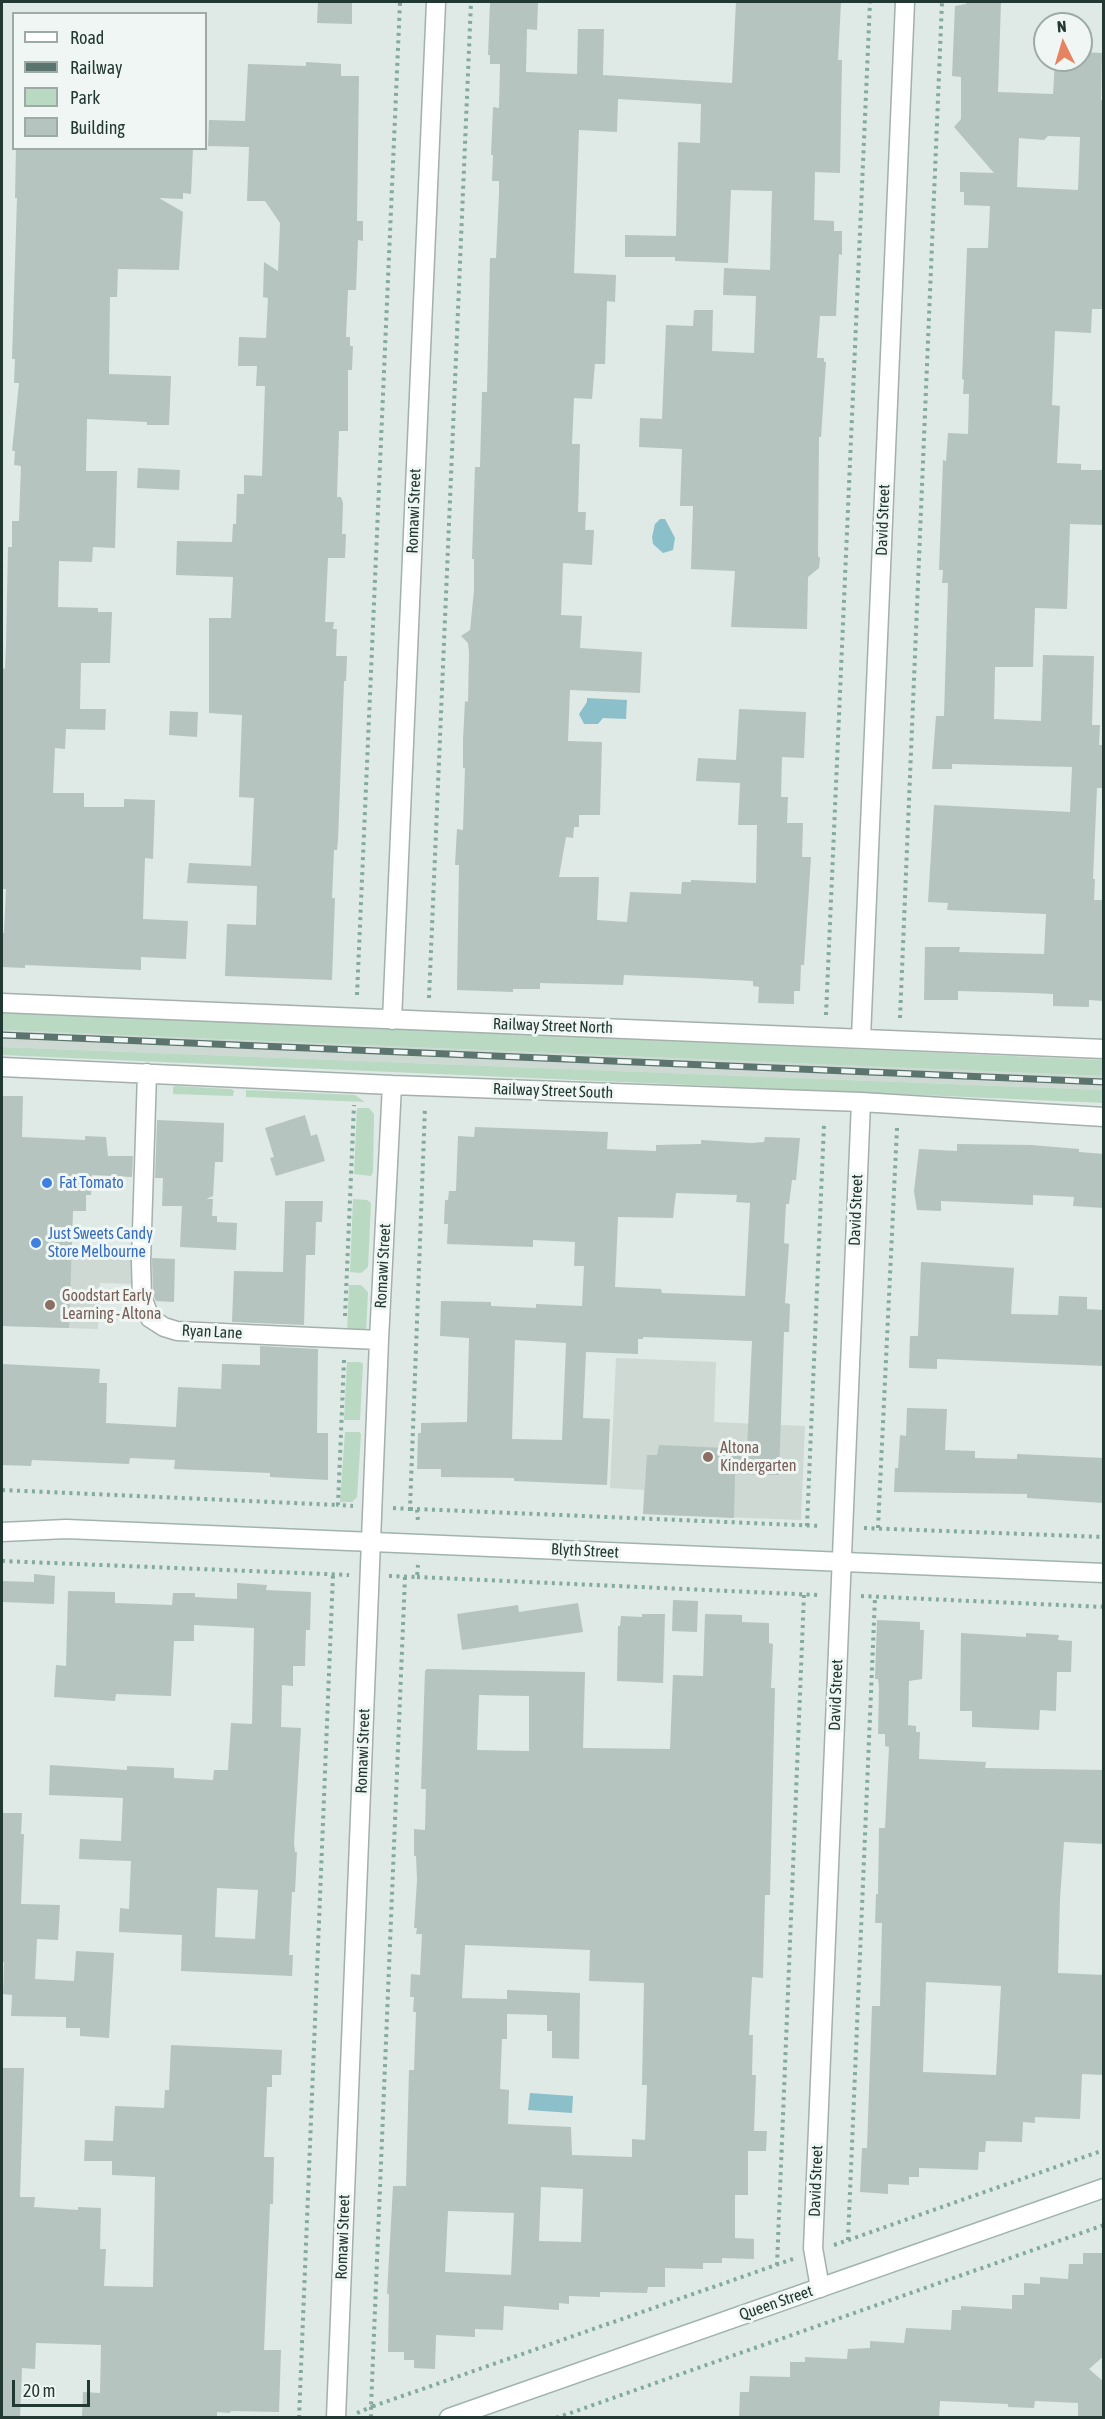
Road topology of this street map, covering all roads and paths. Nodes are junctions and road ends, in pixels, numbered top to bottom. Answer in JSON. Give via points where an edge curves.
{"nodes":[{"id":1,"x":400,"y":2,"type":"edge"},
{"id":2,"x":436,"y":2,"type":"edge"},
{"id":3,"x":471,"y":2,"type":"edge"},
{"id":4,"x":870,"y":2,"type":"edge"},
{"id":5,"x":905,"y":2,"type":"edge"},
{"id":6,"x":942,"y":2,"type":"edge"},
{"id":7,"x":357,"y":995,"type":"dead end"},
{"id":8,"x":429,"y":998,"type":"dead end"},
{"id":9,"x":2,"y":1003,"type":"edge"},
{"id":10,"x":826,"y":1015,"type":"dead end"},
{"id":11,"x":900,"y":1018,"type":"dead end"},
{"id":12,"x":392,"y":1020,"type":"junction"},
{"id":13,"x":861,"y":1038,"type":"junction"},
{"id":14,"x":1104,"y":1049,"type":"edge"},
{"id":15,"x":2,"y":1067,"type":"edge"},
{"id":16,"x":147,"y":1073,"type":"junction"},
{"id":17,"x":392,"y":1085,"type":"junction"},
{"id":18,"x":861,"y":1102,"type":"junction"},
{"id":19,"x":1104,"y":1117,"type":"edge"},
{"id":20,"x":824,"y":1124,"type":"dead end"},
{"id":21,"x":897,"y":1128,"type":"dead end"},
{"id":22,"x":379,"y":1340,"type":"junction"},
{"id":23,"x":2,"y":1490,"type":"edge"},
{"id":24,"x":338,"y":1505,"type":"dead end"},
{"id":25,"x":410,"y":1509,"type":"dead end"},
{"id":26,"x":417,"y":1509,"type":"junction"},
{"id":27,"x":2,"y":1521,"type":"edge"},
{"id":28,"x":807,"y":1526,"type":"junction"},
{"id":29,"x":843,"y":1527,"type":"junction"},
{"id":30,"x":878,"y":1528,"type":"junction"},
{"id":31,"x":66,"y":1529,"type":"junction"},
{"id":32,"x":2,"y":1532,"type":"edge"},
{"id":33,"x":1104,"y":1537,"type":"edge"},
{"id":34,"x":372,"y":1541,"type":"junction"},
{"id":35,"x":419,"y":1543,"type":"junction"},
{"id":36,"x":2,"y":1561,"type":"edge"},
{"id":37,"x":842,"y":1564,"type":"junction"},
{"id":38,"x":1104,"y":1573,"type":"edge"},
{"id":39,"x":333,"y":1574,"type":"junction"},
{"id":40,"x":371,"y":1575,"type":"junction"},
{"id":41,"x":405,"y":1577,"type":"junction"},
{"id":42,"x":417,"y":1577,"type":"junction"},
{"id":43,"x":804,"y":1594,"type":"junction"},
{"id":44,"x":840,"y":1595,"type":"junction"},
{"id":45,"x":875,"y":1597,"type":"junction"},
{"id":46,"x":1104,"y":1607,"type":"edge"},
{"id":47,"x":1104,"y":2150,"type":"edge"},
{"id":48,"x":1104,"y":2188,"type":"edge"},
{"id":49,"x":1104,"y":2225,"type":"edge"},
{"id":50,"x":848,"y":2240,"type":"junction"},
{"id":51,"x":813,"y":2252,"type":"junction"},
{"id":52,"x":777,"y":2265,"type":"junction"},
{"id":53,"x":820,"y":2288,"type":"junction"},
{"id":54,"x":371,"y":2406,"type":"junction"},
{"id":55,"x":345,"y":2416,"type":"edge"},
{"id":56,"x":299,"y":2418,"type":"edge"},
{"id":57,"x":371,"y":2418,"type":"edge"},
{"id":58,"x":448,"y":2418,"type":"edge"},
{"id":59,"x":556,"y":2418,"type":"edge"}],
"edges":[{"from":1,"to":7,"type":"path"},
{"from":2,"to":12,"type":"street","name":"Romawi Street"},
{"from":3,"to":8,"type":"path"},
{"from":4,"to":10,"type":"path"},
{"from":5,"to":13,"type":"street","name":"David Street"},
{"from":6,"to":11,"type":"path"},
{"from":9,"to":12,"type":"street","name":"Railway Street North"},
{"from":12,"to":13,"type":"street","name":"Railway Street North"},
{"from":13,"to":14,"type":"street","name":"Railway Street North"},
{"from":15,"to":16,"type":"street","name":"Railway Street South"},
{"from":16,"to":17,"type":"street","name":"Railway Street South"},
{"from":16,"to":22,"type":"street","name":"Ryan Lane","via":[[141,1262],[142,1298],[150,1318],[177,1331]]},
{"from":17,"to":18,"type":"street","name":"Railway Street South"},
{"from":17,"to":22,"type":"street","name":"Romawi Street"},
{"from":18,"to":19,"type":"street","name":"Railway Street South"},
{"from":18,"to":29,"type":"street","name":"David Street"},
{"from":20,"to":28,"type":"path"},
{"from":21,"to":30,"type":"path"},
{"from":22,"to":34,"type":"street","name":"Romawi Street"},
{"from":23,"to":24,"type":"path"},
{"from":25,"to":26,"type":"path"},
{"from":26,"to":28,"type":"path"},
{"from":26,"to":35,"type":"path"},
{"from":27,"to":31,"type":"street","name":"Blyth Street"},
{"from":28,"to":29,"type":"path"},
{"from":29,"to":30,"type":"path"},
{"from":29,"to":37,"type":"street","name":"David Street"},
{"from":30,"to":33,"type":"path"},
{"from":31,"to":32,"type":"street","name":"Blyth Street"},
{"from":31,"to":34,"type":"street","name":"Blyth Street"},
{"from":34,"to":35,"type":"street","name":"Blyth Street"},
{"from":34,"to":40,"type":"street","name":"Romawi Street"},
{"from":35,"to":37,"type":"street","name":"Blyth Street"},
{"from":35,"to":42,"type":"path"},
{"from":36,"to":39,"type":"path"},
{"from":37,"to":38,"type":"street","name":"Blyth Street"},
{"from":37,"to":44,"type":"street","name":"David Street"},
{"from":39,"to":40,"type":"path"},
{"from":39,"to":56,"type":"path"},
{"from":40,"to":41,"type":"path"},
{"from":40,"to":55,"type":"street","name":"Romawi Street"},
{"from":41,"to":42,"type":"path"},
{"from":41,"to":54,"type":"path"},
{"from":42,"to":43,"type":"path"},
{"from":43,"to":44,"type":"path"},
{"from":43,"to":52,"type":"path"},
{"from":44,"to":45,"type":"path"},
{"from":44,"to":51,"type":"street","name":"David Street"},
{"from":45,"to":46,"type":"path"},
{"from":45,"to":50,"type":"path"},
{"from":47,"to":50,"type":"path"},
{"from":48,"to":53,"type":"street","name":"Queen Street"},
{"from":49,"to":59,"type":"path"},
{"from":50,"to":51,"type":"path"},
{"from":51,"to":52,"type":"path"},
{"from":51,"to":53,"type":"street","name":"David Street"},
{"from":52,"to":54,"type":"path"},
{"from":53,"to":58,"type":"street","name":"Queen Street"},
{"from":54,"to":55,"type":"path"},
{"from":54,"to":57,"type":"path"}]}
